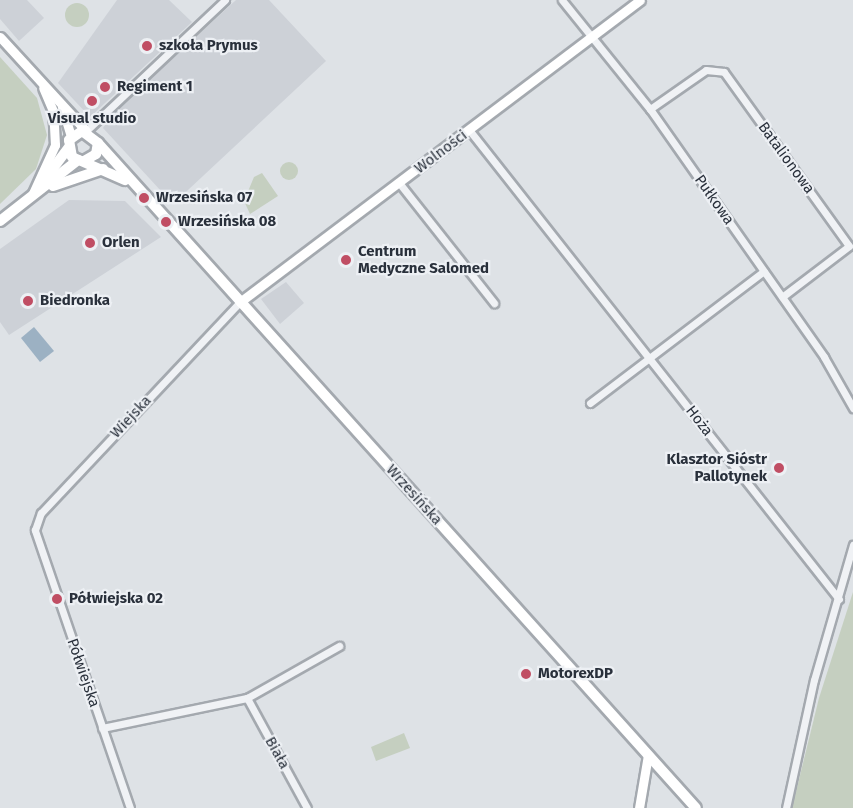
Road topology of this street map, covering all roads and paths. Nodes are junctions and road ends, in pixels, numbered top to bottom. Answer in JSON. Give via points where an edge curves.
{"nodes":[{"id":1,"x":225,"y":0,"type":"edge"},
{"id":2,"x":561,"y":0,"type":"edge"},
{"id":3,"x":640,"y":0,"type":"edge"},
{"id":4,"x":0,"y":37,"type":"edge"},
{"id":5,"x":593,"y":37,"type":"junction"},
{"id":6,"x":38,"y":78,"type":"junction"},
{"id":7,"x":62,"y":107,"type":"junction"},
{"id":8,"x":650,"y":109,"type":"junction"},
{"id":9,"x":86,"y":131,"type":"junction"},
{"id":10,"x":470,"y":131,"type":"junction"},
{"id":11,"x":69,"y":142,"type":"junction"},
{"id":12,"x":98,"y":143,"type":"junction"},
{"id":13,"x":81,"y":161,"type":"junction"},
{"id":14,"x":104,"y":169,"type":"junction"},
{"id":15,"x":130,"y":184,"type":"junction"},
{"id":16,"x":400,"y":184,"type":"junction"},
{"id":17,"x":33,"y":193,"type":"junction"},
{"id":18,"x":0,"y":221,"type":"edge"},
{"id":19,"x":764,"y":271,"type":"junction"},
{"id":20,"x":782,"y":297,"type":"junction"},
{"id":21,"x":240,"y":302,"type":"junction"},
{"id":22,"x":494,"y":303,"type":"dead end"},
{"id":23,"x":648,"y":358,"type":"junction"},
{"id":24,"x":590,"y":403,"type":"dead end"},
{"id":25,"x":853,"y":408,"type":"edge"},
{"id":26,"x":36,"y":538,"type":"joint"},
{"id":27,"x":853,"y":545,"type":"edge"},
{"id":28,"x":839,"y":599,"type":"junction"},
{"id":29,"x":339,"y":646,"type":"dead end"},
{"id":30,"x":247,"y":698,"type":"junction"},
{"id":31,"x":102,"y":728,"type":"junction"},
{"id":32,"x":648,"y":755,"type":"junction"},
{"id":33,"x":130,"y":808,"type":"edge"},
{"id":34,"x":307,"y":808,"type":"edge"},
{"id":35,"x":639,"y":808,"type":"edge"},
{"id":36,"x":696,"y":808,"type":"edge"},
{"id":37,"x":786,"y":808,"type":"edge"}],
"edges":[{"from":1,"to":9,"type":"street"},
{"from":2,"to":5,"type":"street","name":"Pułkowa"},
{"from":3,"to":5,"type":"street","name":"Wolności"},
{"from":4,"to":6,"type":"street"},
{"from":5,"to":8,"type":"street","name":"Pułkowa"},
{"from":5,"to":10,"type":"street","name":"Wolności"},
{"from":6,"to":7,"type":"street"},
{"from":6,"to":17,"type":"street","via":[[53,111],[55,138],[47,170]]},
{"from":7,"to":9,"type":"street"},
{"from":7,"to":11,"type":"street"},
{"from":8,"to":19,"type":"street","name":"Pułkowa"},
{"from":8,"to":20,"type":"street","name":"Batalionowa","via":[[706,70],[724,72],[849,246]]},
{"from":9,"to":11,"type":"main road"},
{"from":9,"to":12,"type":"main road","name":"Wrzesińska"},
{"from":10,"to":16,"type":"street","name":"Wolności"},
{"from":10,"to":23,"type":"street","name":"Hoża"},
{"from":11,"to":13,"type":"main road"},
{"from":11,"to":17,"type":"main road"},
{"from":12,"to":13,"type":"main road","via":[[96,154]]},
{"from":12,"to":15,"type":"main road","name":"Wrzesińska"},
{"from":13,"to":14,"type":"main road","name":"Wrzesińska"},
{"from":13,"to":17,"type":"main road"},
{"from":14,"to":15,"type":"main road","name":"Wrzesińska"},
{"from":14,"to":17,"type":"main road"},
{"from":15,"to":21,"type":"main road","name":"Wrzesińska"},
{"from":16,"to":21,"type":"street","name":"Wolności"},
{"from":16,"to":22,"type":"street"},
{"from":17,"to":18,"type":"main road"},
{"from":19,"to":20,"type":"street","name":"Pułkowa"},
{"from":19,"to":23,"type":"street"},
{"from":20,"to":25,"type":"street","name":"Pułkowa"},
{"from":21,"to":26,"type":"street","name":"Wiejska","via":[[41,513]]},
{"from":21,"to":32,"type":"main road","name":"Wrzesińska"},
{"from":23,"to":24,"type":"street"},
{"from":23,"to":28,"type":"street","name":"Hoża"},
{"from":26,"to":31,"type":"street","name":"Półwiejska"},
{"from":27,"to":28,"type":"street"},
{"from":28,"to":37,"type":"street","via":[[812,689]]},
{"from":29,"to":30,"type":"street"},
{"from":30,"to":31,"type":"street"},
{"from":30,"to":34,"type":"street","name":"Biała"},
{"from":31,"to":33,"type":"street","name":"Półwiejska"},
{"from":32,"to":35,"type":"street"},
{"from":32,"to":36,"type":"main road","name":"Wrzesińska"}]}
